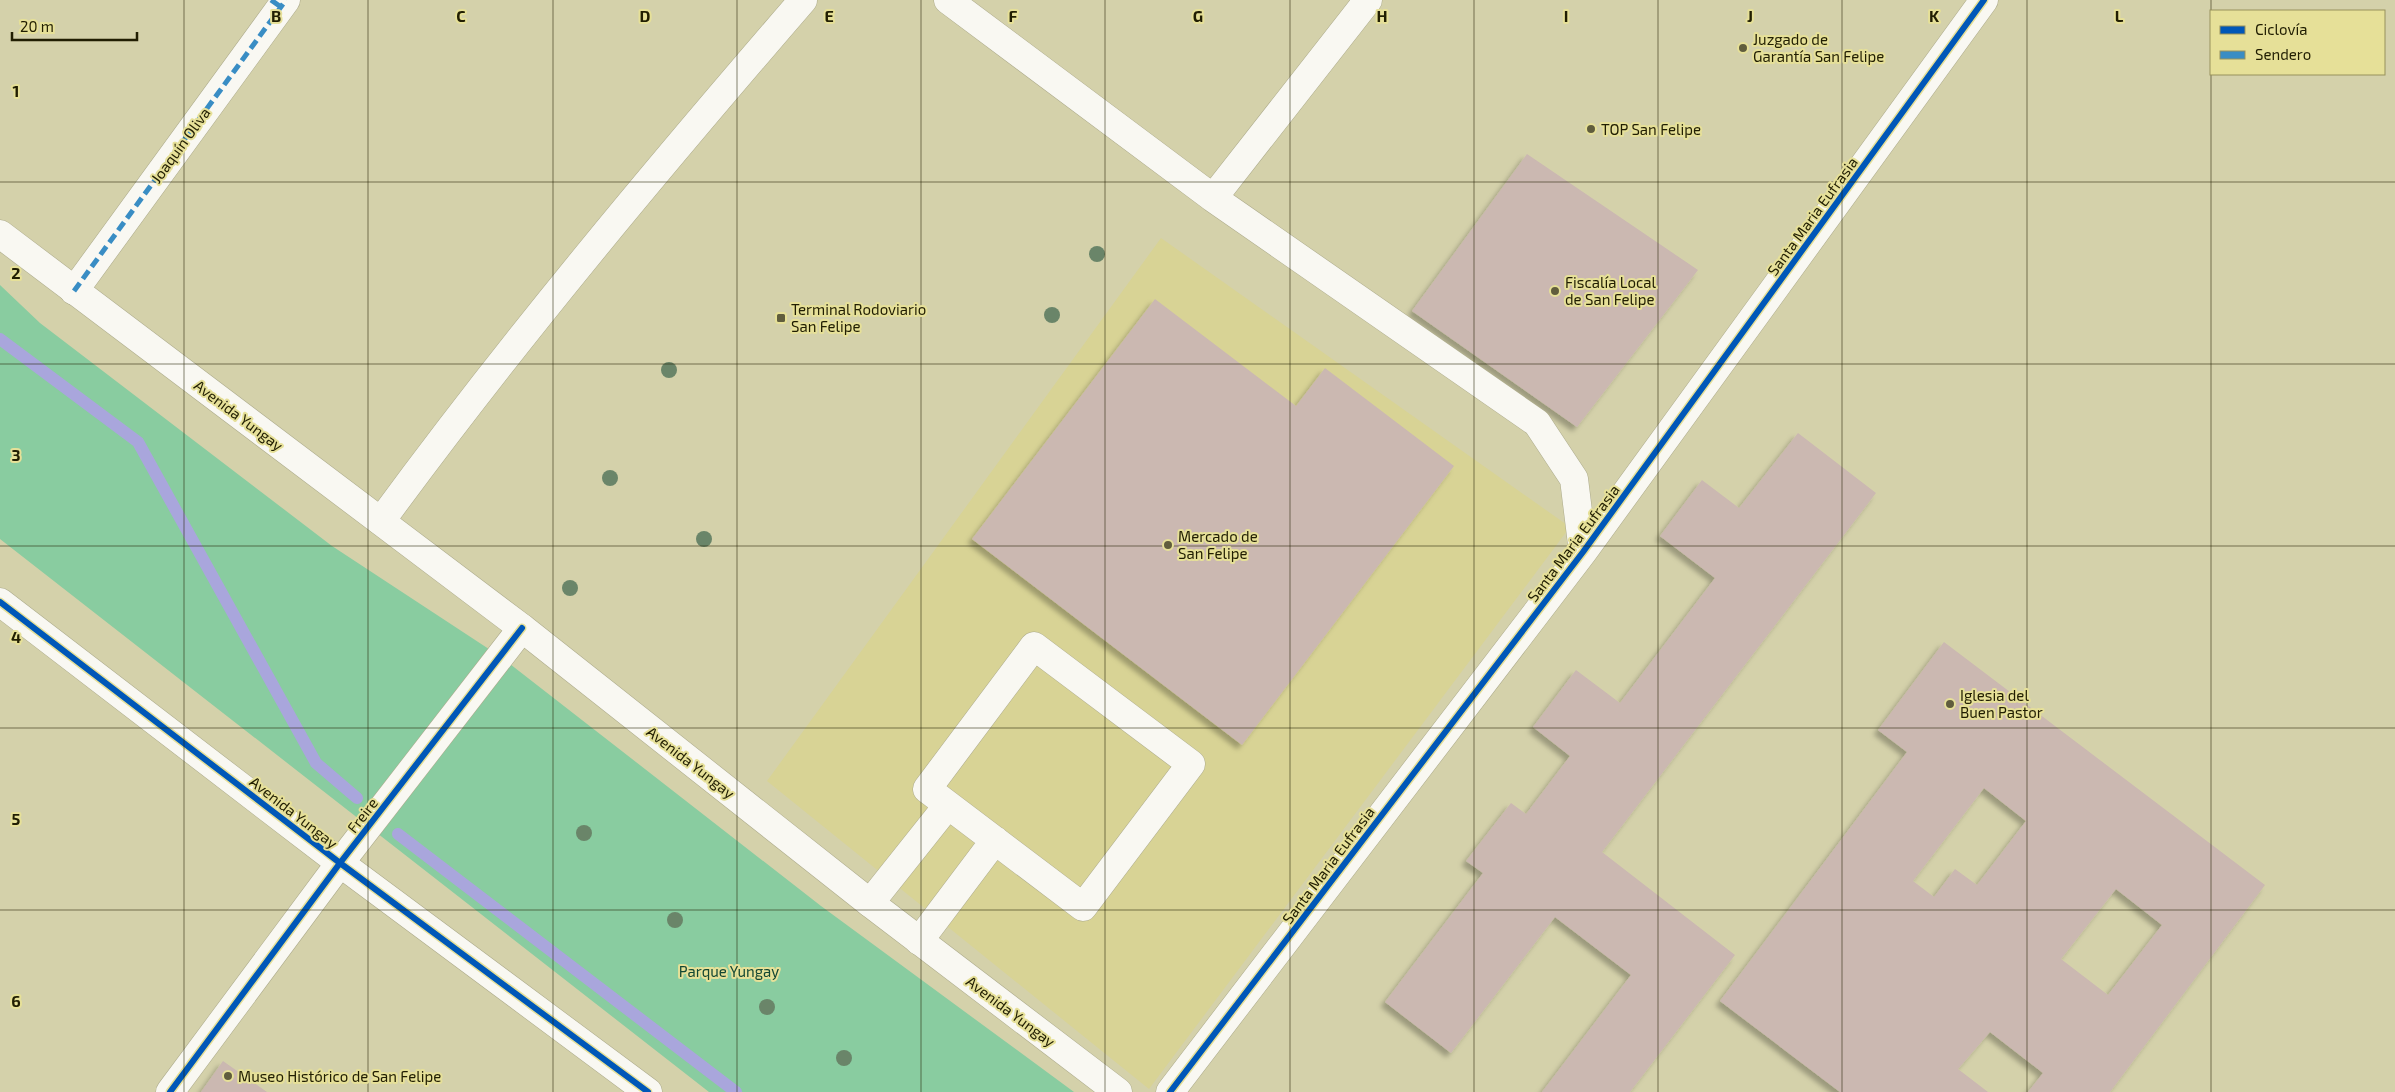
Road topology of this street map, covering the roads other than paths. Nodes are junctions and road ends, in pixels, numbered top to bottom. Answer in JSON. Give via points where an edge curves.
{"nodes":[{"id":1,"x":803,"y":0,"type":"edge"},
{"id":2,"x":948,"y":0,"type":"edge"},
{"id":3,"x":1368,"y":0,"type":"edge"},
{"id":4,"x":1984,"y":0,"type":"edge"},
{"id":5,"x":279,"y":2,"type":"edge"},
{"id":6,"x":1213,"y":198,"type":"junction"},
{"id":7,"x":0,"y":234,"type":"edge"},
{"id":8,"x":74,"y":291,"type":"junction"},
{"id":9,"x":381,"y":522,"type":"junction"},
{"id":10,"x":1584,"y":552,"type":"junction"},
{"id":11,"x":0,"y":602,"type":"edge"},
{"id":12,"x":522,"y":628,"type":"junction"},
{"id":13,"x":948,"y":805,"type":"junction"},
{"id":14,"x":994,"y":840,"type":"junction"},
{"id":15,"x":340,"y":863,"type":"junction"},
{"id":16,"x":870,"y":904,"type":"junction"},
{"id":17,"x":919,"y":941,"type":"junction"},
{"id":18,"x":170,"y":1092,"type":"edge"},
{"id":19,"x":648,"y":1092,"type":"edge"},
{"id":20,"x":1118,"y":1092,"type":"edge"},
{"id":21,"x":1170,"y":1092,"type":"edge"}],
"edges":[{"from":1,"to":9,"type":"street","via":[[660,166],[450,427]]},
{"from":2,"to":6,"type":"street"},
{"from":3,"to":6,"type":"street"},
{"from":4,"to":10,"type":"street","name":"Santa Maria Eufrasia"},
{"from":5,"to":8,"type":"street","name":"Joaquín Oliva"},
{"from":6,"to":10,"type":"street","via":[[1537,423],[1574,479]]},
{"from":7,"to":8,"type":"street","name":"Avenida Yungay"},
{"from":8,"to":9,"type":"street","name":"Avenida Yungay"},
{"from":9,"to":12,"type":"street","name":"Avenida Yungay"},
{"from":10,"to":21,"type":"street","name":"Santa Maria Eufrasia"},
{"from":11,"to":15,"type":"street","name":"Avenida Yungay"},
{"from":12,"to":15,"type":"street","name":"Freire"},
{"from":12,"to":16,"type":"street","name":"Avenida Yungay"},
{"from":13,"to":14,"type":"street"},
{"from":13,"to":14,"type":"street","via":[[927,789],[1034,646],[1190,764],[1083,907]]},
{"from":13,"to":16,"type":"street"},
{"from":14,"to":17,"type":"street"},
{"from":15,"to":18,"type":"street","name":"Freire"},
{"from":15,"to":19,"type":"street","name":"Avenida Yungay"},
{"from":16,"to":17,"type":"street","name":"Avenida Yungay"},
{"from":17,"to":20,"type":"street","name":"Avenida Yungay"}]}
